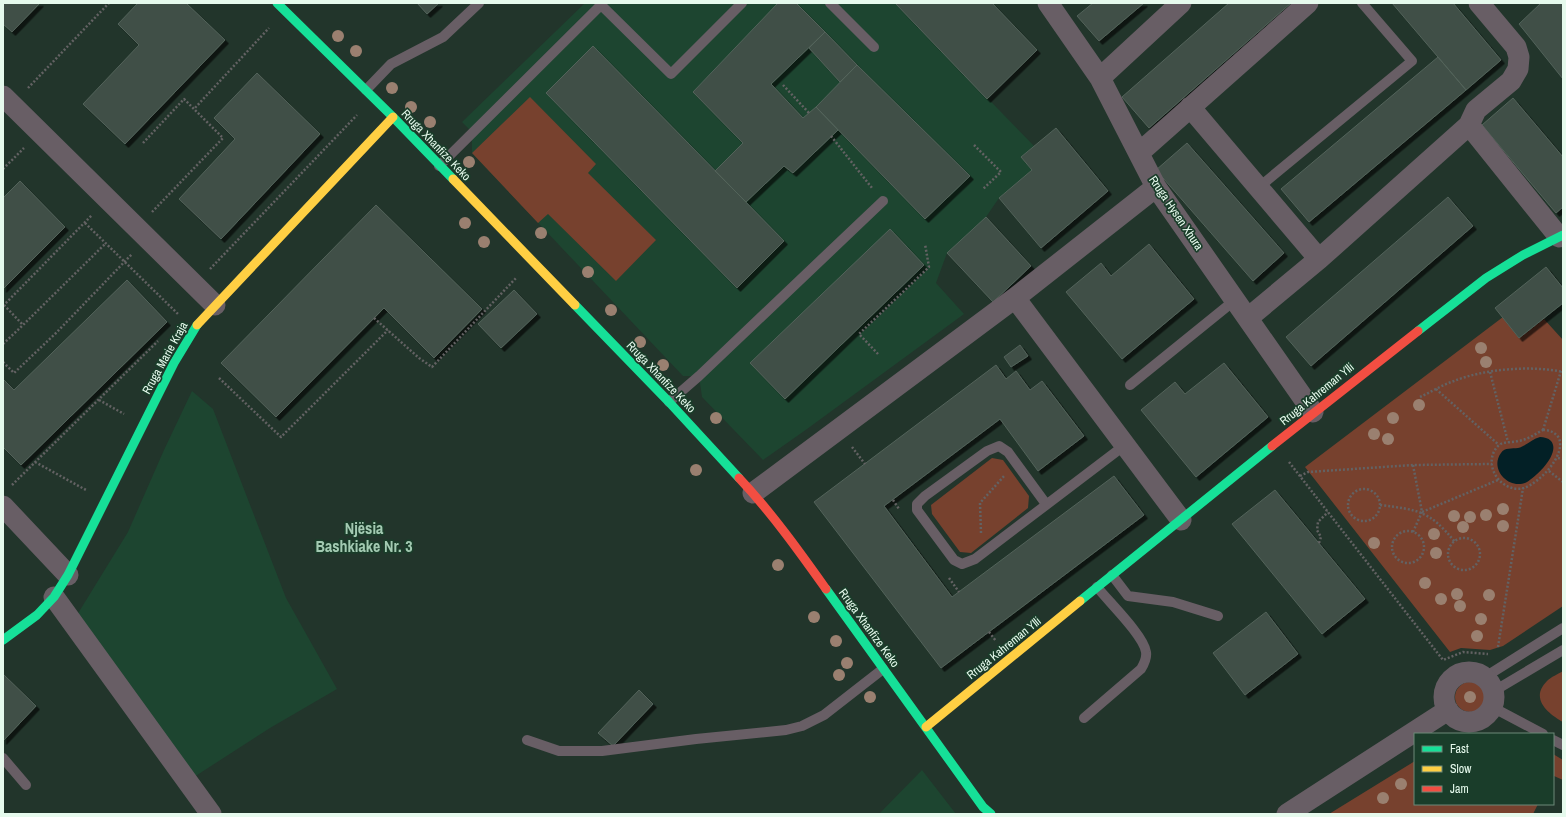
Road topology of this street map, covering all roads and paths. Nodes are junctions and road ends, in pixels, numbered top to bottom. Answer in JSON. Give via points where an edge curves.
{"nodes":[{"id":1,"x":109,"y":3,"type":"edge"},
{"id":2,"x":277,"y":3,"type":"edge"},
{"id":3,"x":479,"y":3,"type":"edge"},
{"id":4,"x":742,"y":3,"type":"edge"},
{"id":5,"x":830,"y":3,"type":"edge"},
{"id":6,"x":1048,"y":3,"type":"edge"},
{"id":7,"x":1181,"y":3,"type":"edge"},
{"id":8,"x":1308,"y":3,"type":"edge"},
{"id":9,"x":1362,"y":3,"type":"edge"},
{"id":10,"x":1479,"y":3,"type":"edge"},
{"id":11,"x":272,"y":25,"type":"dead end"},
{"id":12,"x":874,"y":47,"type":"dead end"},
{"id":13,"x":1100,"y":78,"type":"junction"},
{"id":14,"x":783,"y":85,"type":"dead end"},
{"id":15,"x":366,"y":90,"type":"junction"},
{"id":16,"x":7,"y":100,"type":"edge"},
{"id":17,"x":1190,"y":108,"type":"junction"},
{"id":18,"x":194,"y":109,"type":"junction"},
{"id":19,"x":360,"y":112,"type":"dead end"},
{"id":20,"x":809,"y":113,"type":"dead end"},
{"id":21,"x":393,"y":117,"type":"junction"},
{"id":22,"x":1469,"y":125,"type":"junction"},
{"id":23,"x":40,"y":132,"type":"junction"},
{"id":24,"x":831,"y":136,"type":"dead end"},
{"id":25,"x":143,"y":143,"type":"dead end"},
{"id":26,"x":974,"y":145,"type":"dead end"},
{"id":27,"x":1139,"y":153,"type":"junction"},
{"id":28,"x":440,"y":166,"type":"junction"},
{"id":29,"x":3,"y":169,"type":"edge"},
{"id":30,"x":1156,"y":187,"type":"junction"},
{"id":31,"x":1258,"y":188,"type":"junction"},
{"id":32,"x":983,"y":189,"type":"dead end"},
{"id":33,"x":883,"y":200,"type":"joint"},
{"id":34,"x":136,"y":228,"type":"junction"},
{"id":35,"x":1561,"y":236,"type":"edge"},
{"id":36,"x":105,"y":244,"type":"junction"},
{"id":37,"x":925,"y":244,"type":"dead end"},
{"id":38,"x":1319,"y":259,"type":"junction"},
{"id":39,"x":124,"y":263,"type":"junction"},
{"id":40,"x":517,"y":277,"type":"dead end"},
{"id":41,"x":195,"y":285,"type":"junction"},
{"id":42,"x":1015,"y":298,"type":"junction"},
{"id":43,"x":1235,"y":300,"type":"junction"},
{"id":44,"x":215,"y":305,"type":"junction"},
{"id":45,"x":4,"y":306,"type":"edge"},
{"id":46,"x":182,"y":317,"type":"dead end"},
{"id":47,"x":374,"y":318,"type":"dead end"},
{"id":48,"x":1248,"y":318,"type":"junction"},
{"id":49,"x":23,"y":325,"type":"junction"},
{"id":50,"x":388,"y":330,"type":"junction"},
{"id":51,"x":161,"y":338,"type":"dead end"},
{"id":52,"x":3,"y":344,"type":"edge"},
{"id":53,"x":878,"y":354,"type":"dead end"},
{"id":54,"x":3,"y":362,"type":"edge"},
{"id":55,"x":1490,"y":372,"type":"junction"},
{"id":56,"x":1562,"y":372,"type":"edge"},
{"id":57,"x":219,"y":378,"type":"dead end"},
{"id":58,"x":1130,"y":385,"type":"dead end"},
{"id":59,"x":1436,"y":389,"type":"junction"},
{"id":60,"x":1420,"y":397,"type":"dead end"},
{"id":61,"x":670,"y":402,"type":"junction"},
{"id":62,"x":1313,"y":412,"type":"junction"},
{"id":63,"x":1543,"y":430,"type":"junction"},
{"id":64,"x":1508,"y":442,"type":"junction"},
{"id":65,"x":1274,"y":444,"type":"junction"},
{"id":66,"x":1125,"y":445,"type":"junction"},
{"id":67,"x":1499,"y":445,"type":"junction"},
{"id":68,"x":1558,"y":458,"type":"junction"},
{"id":69,"x":1563,"y":459,"type":"edge"},
{"id":70,"x":35,"y":462,"type":"junction"},
{"id":71,"x":1016,"y":463,"type":"junction"},
{"id":72,"x":1492,"y":464,"type":"junction"},
{"id":73,"x":1413,"y":465,"type":"junction"},
{"id":74,"x":1549,"y":471,"type":"junction"},
{"id":75,"x":1300,"y":476,"type":"junction"},
{"id":76,"x":1498,"y":480,"type":"junction"},
{"id":77,"x":1563,"y":482,"type":"edge"},
{"id":78,"x":1523,"y":488,"type":"junction"},
{"id":79,"x":753,"y":493,"type":"junction"},
{"id":80,"x":6,"y":498,"type":"edge"},
{"id":81,"x":105,"y":501,"type":"junction"},
{"id":82,"x":1046,"y":504,"type":"junction"},
{"id":83,"x":1380,"y":505,"type":"junction"},
{"id":84,"x":1328,"y":512,"type":"junction"},
{"id":85,"x":1422,"y":512,"type":"junction"},
{"id":86,"x":1181,"y":520,"type":"junction"},
{"id":87,"x":1413,"y":532,"type":"junction"},
{"id":88,"x":1455,"y":542,"type":"junction"},
{"id":89,"x":1319,"y":543,"type":"dead end"},
{"id":90,"x":982,"y":554,"type":"junction"},
{"id":91,"x":68,"y":575,"type":"junction"},
{"id":92,"x":1112,"y":575,"type":"junction"},
{"id":93,"x":1097,"y":587,"type":"junction"},
{"id":94,"x":54,"y":597,"type":"junction"},
{"id":95,"x":1218,"y":616,"type":"dead end"},
{"id":96,"x":1563,"y":628,"type":"edge"},
{"id":97,"x":3,"y":640,"type":"edge"},
{"id":98,"x":1563,"y":650,"type":"edge"},
{"id":99,"x":884,"y":669,"type":"junction"},
{"id":100,"x":1490,"y":692,"type":"junction"},
{"id":101,"x":1448,"y":710,"type":"junction"},
{"id":102,"x":1084,"y":718,"type":"dead end"},
{"id":103,"x":926,"y":727,"type":"junction"},
{"id":104,"x":1542,"y":733,"type":"edge"},
{"id":105,"x":526,"y":740,"type":"dead end"},
{"id":106,"x":1554,"y":740,"type":"edge"},
{"id":107,"x":1563,"y":745,"type":"edge"},
{"id":108,"x":3,"y":758,"type":"edge"},
{"id":109,"x":26,"y":784,"type":"dead end"},
{"id":110,"x":985,"y":810,"type":"edge"},
{"id":111,"x":211,"y":814,"type":"edge"},
{"id":112,"x":991,"y":814,"type":"edge"},
{"id":113,"x":1286,"y":814,"type":"edge"}],
"edges":[{"from":1,"to":16,"type":"path"},
{"from":2,"to":15,"type":"street","name":"Rruga Xhanfize Keko"},
{"from":3,"to":15,"type":"lane","via":[[443,37],[391,64]]},
{"from":4,"to":28,"type":"lane","via":[[671,74],[601,5]]},
{"from":5,"to":12,"type":"lane"},
{"from":6,"to":13,"type":"street","name":"Rruga Hysen Xhura"},
{"from":7,"to":13,"type":"street"},
{"from":8,"to":17,"type":"street"},
{"from":9,"to":31,"type":"lane","via":[[1412,61]]},
{"from":10,"to":22,"type":"street","via":[[1516,47],[1519,58],[1518,69],[1511,81],[1476,110]]},
{"from":11,"to":18,"type":"path"},
{"from":13,"to":27,"type":"street","name":"Rruga Hysen Xhura"},
{"from":14,"to":20,"type":"path"},
{"from":15,"to":21,"type":"street","name":"Rruga Xhanfize Keko"},
{"from":16,"to":23,"type":"street"},
{"from":17,"to":27,"type":"street"},
{"from":17,"to":31,"type":"street"},
{"from":18,"to":25,"type":"path","via":[[184,100]]},
{"from":18,"to":34,"type":"path","via":[[223,138]]},
{"from":19,"to":41,"type":"path"},
{"from":21,"to":28,"type":"street","name":"Rruga Xhanfize Keko"},
{"from":21,"to":44,"type":"street","name":"Rruga Marie Kraja"},
{"from":22,"to":35,"type":"street"},
{"from":22,"to":38,"type":"street"},
{"from":23,"to":29,"type":"path"},
{"from":23,"to":34,"type":"street"},
{"from":24,"to":33,"type":"path"},
{"from":26,"to":32,"type":"path","via":[[1002,172]]},
{"from":27,"to":30,"type":"street","name":"Rruga Hysen Xhura"},
{"from":28,"to":61,"type":"street","name":"Rruga Xhanfize Keko"},
{"from":30,"to":42,"type":"street"},
{"from":30,"to":43,"type":"street","name":"Rruga Hysen Xhura"},
{"from":31,"to":38,"type":"street"},
{"from":33,"to":61,"type":"lane"},
{"from":34,"to":41,"type":"street"},
{"from":35,"to":62,"type":"street","name":"Rruga Kahreman Ylli","via":[[1486,278]]},
{"from":36,"to":39,"type":"path"},
{"from":36,"to":45,"type":"path","via":[[84,224]]},
{"from":36,"to":49,"type":"path"},
{"from":37,"to":53,"type":"path","via":[[929,267],[859,334]]},
{"from":38,"to":48,"type":"street"},
{"from":39,"to":46,"type":"path"},
{"from":39,"to":54,"type":"path","via":[[14,373]]},
{"from":40,"to":50,"type":"path","via":[[432,367]]},
{"from":41,"to":44,"type":"street"},
{"from":42,"to":66,"type":"street"},
{"from":42,"to":79,"type":"street"},
{"from":43,"to":48,"type":"street","name":"Rruga Hysen Xhura"},
{"from":43,"to":58,"type":"lane"},
{"from":44,"to":81,"type":"street","name":"Rruga Marie Kraja","via":[[184,344]]},
{"from":45,"to":49,"type":"path"},
{"from":47,"to":50,"type":"path"},
{"from":48,"to":62,"type":"street","name":"Rruga Hysen Xhura"},
{"from":49,"to":52,"type":"path"},
{"from":50,"to":57,"type":"path","via":[[280,437]]},
{"from":51,"to":70,"type":"path"},
{"from":55,"to":56,"type":"path","via":[[1525,369]]},
{"from":55,"to":59,"type":"path","via":[[1453,381]]},
{"from":55,"to":64,"type":"path"},
{"from":56,"to":63,"type":"path"},
{"from":59,"to":60,"type":"path"},
{"from":59,"to":67,"type":"path"},
{"from":61,"to":79,"type":"street","name":"Rruga Xhanfize Keko"},
{"from":62,"to":65,"type":"street","name":"Rruga Kahreman Ylli"},
{"from":63,"to":64,"type":"path","via":[[1522,440]]},
{"from":63,"to":68,"type":"path","via":[[1553,432],[1560,439]]},
{"from":64,"to":67,"type":"path"},
{"from":65,"to":75,"type":"path"},
{"from":65,"to":86,"type":"street","name":"Rruga Kahreman Ylli"},
{"from":66,"to":82,"type":"lane"},
{"from":66,"to":86,"type":"street"},
{"from":67,"to":72,"type":"path","via":[[1492,456]]},
{"from":68,"to":69,"type":"path"},
{"from":68,"to":74,"type":"path"},
{"from":70,"to":80,"type":"path"},
{"from":70,"to":81,"type":"path"},
{"from":71,"to":82,"type":"lane"},
{"from":71,"to":90,"type":"path","via":[[980,503]]},
{"from":71,"to":90,"type":"lane","via":[[1004,449],[999,446],[993,448],[917,504],[921,517],[954,560],[962,564]]},
{"from":72,"to":73,"type":"path"},
{"from":72,"to":76,"type":"path"},
{"from":73,"to":75,"type":"path","via":[[1308,472]]},
{"from":73,"to":85,"type":"path"},
{"from":74,"to":77,"type":"path"},
{"from":74,"to":78,"type":"path"},
{"from":75,"to":84,"type":"path"},
{"from":76,"to":78,"type":"path","via":[[1512,488]]},
{"from":76,"to":85,"type":"path"},
{"from":78,"to":84,"type":"path","via":[[1496,652],[1463,652],[1443,660]]},
{"from":79,"to":99,"type":"street","name":"Rruga Xhanfize Keko","via":[[797,548]]},
{"from":80,"to":91,"type":"street"},
{"from":81,"to":91,"type":"street","name":"Rruga Marie Kraja"},
{"from":82,"to":90,"type":"lane"},
{"from":83,"to":83,"type":"path","via":[[1377,496],[1364,489],[1354,493],[1348,501],[1352,516],[1367,521],[1376,515]]},
{"from":83,"to":85,"type":"path"},
{"from":84,"to":89,"type":"path","via":[[1318,522],[1317,530],[1322,537]]},
{"from":85,"to":87,"type":"path"},
{"from":85,"to":88,"type":"path","via":[[1445,530]]},
{"from":86,"to":92,"type":"street","name":"Rruga Kahreman Ylli"},
{"from":87,"to":87,"type":"path","via":[[1400,533],[1393,541],[1394,555],[1401,562],[1412,563],[1424,551],[1422,540]]},
{"from":88,"to":88,"type":"path","via":[[1449,551],[1453,566],[1463,570],[1474,567],[1480,554],[1477,545],[1469,539],[1459,539]]},
{"from":91,"to":94,"type":"street","name":"Rruga Marie Kraja"},
{"from":92,"to":93,"type":"street","name":"Rruga Kahreman Ylli"},
{"from":92,"to":95,"type":"lane","via":[[1128,596],[1173,602]]},
{"from":93,"to":102,"type":"lane","via":[[1141,638],[1146,653],[1141,669]]},
{"from":93,"to":103,"type":"street","name":"Rruga Kahreman Ylli"},
{"from":94,"to":97,"type":"street","name":"Rruga Marie Kraja","via":[[37,615]]},
{"from":94,"to":111,"type":"street"},
{"from":96,"to":100,"type":"lane"},
{"from":98,"to":100,"type":"lane"},
{"from":99,"to":103,"type":"street","name":"Rruga Xhanfize Keko"},
{"from":99,"to":105,"type":"lane","via":[[824,715],[802,726],[786,730],[602,751],[559,751]]},
{"from":100,"to":101,"type":"street","via":[[1488,714],[1482,718],[1467,722],[1453,716]]},
{"from":100,"to":101,"type":"street","via":[[1478,673],[1463,672],[1450,681],[1446,688],[1445,703]]},
{"from":100,"to":104,"type":"lane"},
{"from":101,"to":113,"type":"street"},
{"from":103,"to":110,"type":"street","name":"Rruga Xhanfize Keko"},
{"from":106,"to":107,"type":"lane"},
{"from":108,"to":109,"type":"lane"},
{"from":110,"to":112,"type":"street","name":"Rruga Xhanfize Keko"}]}
